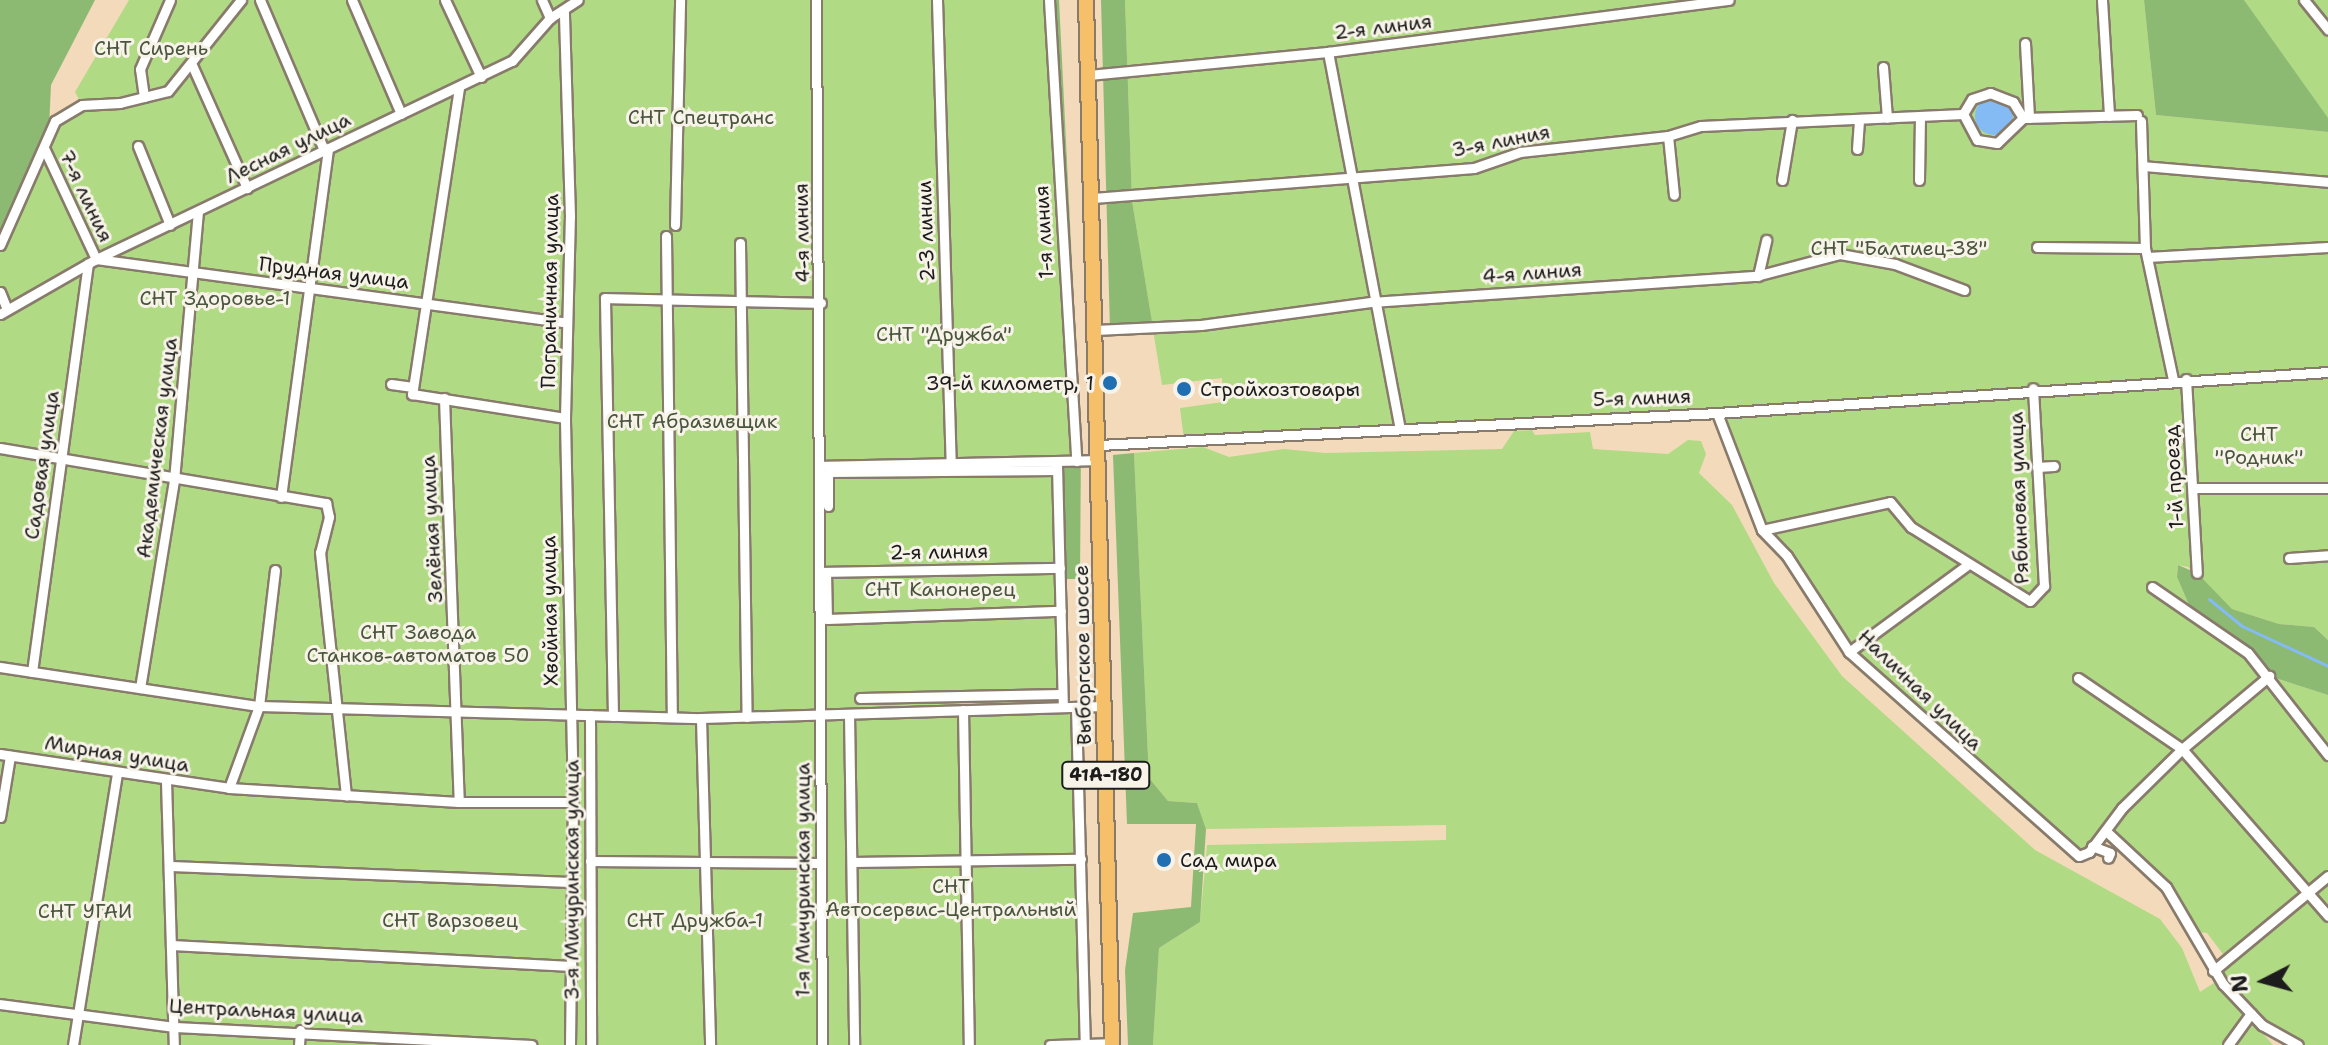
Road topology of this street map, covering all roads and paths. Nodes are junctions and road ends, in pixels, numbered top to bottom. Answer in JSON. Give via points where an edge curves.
{"nodes":[{"id":1,"x":170,"y":0,"type":"edge"},
{"id":2,"x":241,"y":0,"type":"edge"},
{"id":3,"x":260,"y":0,"type":"edge"},
{"id":4,"x":352,"y":0,"type":"edge"},
{"id":5,"x":445,"y":0,"type":"edge"},
{"id":6,"x":542,"y":0,"type":"edge"},
{"id":7,"x":578,"y":0,"type":"edge"},
{"id":8,"x":680,"y":0,"type":"edge"},
{"id":9,"x":816,"y":0,"type":"edge"},
{"id":10,"x":937,"y":0,"type":"edge"},
{"id":11,"x":1049,"y":0,"type":"edge"},
{"id":12,"x":1086,"y":0,"type":"edge"},
{"id":13,"x":1729,"y":0,"type":"edge"},
{"id":14,"x":2102,"y":0,"type":"edge"},
{"id":15,"x":2304,"y":0,"type":"edge"},
{"id":16,"x":564,"y":10,"type":"junction"},
{"id":17,"x":550,"y":18,"type":"junction"},
{"id":18,"x":2328,"y":30,"type":"edge"},
{"id":19,"x":2025,"y":43,"type":"dead end"},
{"id":20,"x":1328,"y":52,"type":"junction"},
{"id":21,"x":192,"y":65,"type":"junction"},
{"id":22,"x":1883,"y":67,"type":"dead end"},
{"id":23,"x":1088,"y":75,"type":"junction"},
{"id":24,"x":481,"y":77,"type":"junction"},
{"id":25,"x":459,"y":88,"type":"junction"},
{"id":26,"x":144,"y":97,"type":"junction"},
{"id":27,"x":401,"y":114,"type":"junction"},
{"id":28,"x":1963,"y":114,"type":"junction"},
{"id":29,"x":1920,"y":116,"type":"junction"},
{"id":30,"x":2109,"y":116,"type":"junction"},
{"id":31,"x":1887,"y":118,"type":"junction"},
{"id":32,"x":2026,"y":118,"type":"junction"},
{"id":33,"x":1792,"y":120,"type":"junction"},
{"id":34,"x":1859,"y":120,"type":"junction"},
{"id":35,"x":1668,"y":136,"type":"junction"},
{"id":36,"x":138,"y":146,"type":"dead end"},
{"id":37,"x":44,"y":148,"type":"junction"},
{"id":38,"x":326,"y":149,"type":"junction"},
{"id":39,"x":1857,"y":149,"type":"dead end"},
{"id":40,"x":2143,"y":166,"type":"junction"},
{"id":41,"x":1351,"y":179,"type":"junction"},
{"id":42,"x":1782,"y":180,"type":"dead end"},
{"id":43,"x":1919,"y":180,"type":"dead end"},
{"id":44,"x":2328,"y":182,"type":"edge"},
{"id":45,"x":247,"y":188,"type":"junction"},
{"id":46,"x":1674,"y":195,"type":"dead end"},
{"id":47,"x":1093,"y":198,"type":"junction"},
{"id":48,"x":198,"y":212,"type":"junction"},
{"id":49,"x":170,"y":225,"type":"junction"},
{"id":50,"x":675,"y":225,"type":"dead end"},
{"id":51,"x":666,"y":236,"type":"dead end"},
{"id":52,"x":1766,"y":240,"type":"dead end"},
{"id":53,"x":740,"y":243,"type":"dead end"},
{"id":54,"x":0,"y":245,"type":"edge"},
{"id":55,"x":2037,"y":247,"type":"dead end"},
{"id":56,"x":2328,"y":247,"type":"edge"},
{"id":57,"x":2146,"y":252,"type":"junction"},
{"id":58,"x":92,"y":262,"type":"junction"},
{"id":59,"x":193,"y":273,"type":"junction"},
{"id":60,"x":1758,"y":276,"type":"junction"},
{"id":61,"x":310,"y":288,"type":"junction"},
{"id":62,"x":1964,"y":290,"type":"dead end"},
{"id":63,"x":0,"y":292,"type":"edge"},
{"id":64,"x":667,"y":301,"type":"junction"},
{"id":65,"x":425,"y":302,"type":"junction"},
{"id":66,"x":740,"y":302,"type":"junction"},
{"id":67,"x":1372,"y":302,"type":"junction"},
{"id":68,"x":821,"y":303,"type":"junction"},
{"id":69,"x":4,"y":312,"type":"edge"},
{"id":70,"x":567,"y":323,"type":"junction"},
{"id":71,"x":1095,"y":330,"type":"junction"},
{"id":72,"x":2328,"y":372,"type":"edge"},
{"id":73,"x":2186,"y":379,"type":"junction"},
{"id":74,"x":2173,"y":380,"type":"junction"},
{"id":75,"x":391,"y":384,"type":"dead end"},
{"id":76,"x":2033,"y":388,"type":"junction"},
{"id":77,"x":412,"y":390,"type":"junction"},
{"id":78,"x":444,"y":398,"type":"junction"},
{"id":79,"x":1717,"y":413,"type":"junction"},
{"id":80,"x":565,"y":418,"type":"junction"},
{"id":81,"x":1400,"y":428,"type":"junction"},
{"id":82,"x":0,"y":448,"type":"edge"},
{"id":83,"x":1098,"y":452,"type":"junction"},
{"id":84,"x":62,"y":458,"type":"junction"},
{"id":85,"x":951,"y":461,"type":"junction"},
{"id":86,"x":1076,"y":461,"type":"junction"},
{"id":87,"x":820,"y":466,"type":"junction"},
{"id":88,"x":1057,"y":466,"type":"junction"},
{"id":89,"x":2054,"y":466,"type":"dead end"},
{"id":90,"x":2037,"y":467,"type":"junction"},
{"id":91,"x":174,"y":480,"type":"junction"},
{"id":92,"x":2193,"y":488,"type":"junction"},
{"id":93,"x":2328,"y":488,"type":"edge"},
{"id":94,"x":281,"y":497,"type":"junction"},
{"id":95,"x":828,"y":506,"type":"dead end"},
{"id":96,"x":1762,"y":530,"type":"junction"},
{"id":97,"x":2328,"y":555,"type":"edge"},
{"id":98,"x":2289,"y":558,"type":"dead end"},
{"id":99,"x":1966,"y":566,"type":"junction"},
{"id":100,"x":1060,"y":568,"type":"junction"},
{"id":101,"x":275,"y":570,"type":"dead end"},
{"id":102,"x":822,"y":572,"type":"junction"},
{"id":103,"x":2197,"y":573,"type":"dead end"},
{"id":104,"x":2152,"y":587,"type":"dead end"},
{"id":105,"x":1061,"y":611,"type":"junction"},
{"id":106,"x":1849,"y":652,"type":"junction"},
{"id":107,"x":0,"y":667,"type":"edge"},
{"id":108,"x":32,"y":672,"type":"junction"},
{"id":109,"x":2269,"y":676,"type":"junction"},
{"id":110,"x":2078,"y":678,"type":"dead end"},
{"id":111,"x":140,"y":688,"type":"junction"},
{"id":112,"x":1062,"y":694,"type":"junction"},
{"id":113,"x":860,"y":698,"type":"dead end"},
{"id":114,"x":259,"y":706,"type":"junction"},
{"id":115,"x":1104,"y":706,"type":"junction"},
{"id":116,"x":339,"y":707,"type":"junction"},
{"id":117,"x":1063,"y":707,"type":"junction"},
{"id":118,"x":1076,"y":707,"type":"junction"},
{"id":119,"x":963,"y":710,"type":"junction"},
{"id":120,"x":458,"y":711,"type":"junction"},
{"id":121,"x":849,"y":714,"type":"junction"},
{"id":122,"x":570,"y":715,"type":"junction"},
{"id":123,"x":590,"y":715,"type":"junction"},
{"id":124,"x":820,"y":715,"type":"junction"},
{"id":125,"x":613,"y":716,"type":"junction"},
{"id":126,"x":672,"y":717,"type":"junction"},
{"id":127,"x":747,"y":717,"type":"junction"},
{"id":128,"x":701,"y":718,"type":"junction"},
{"id":129,"x":2182,"y":749,"type":"junction"},
{"id":130,"x":5,"y":755,"type":"edge"},
{"id":131,"x":2328,"y":755,"type":"edge"},
{"id":132,"x":117,"y":773,"type":"junction"},
{"id":133,"x":166,"y":781,"type":"junction"},
{"id":134,"x":229,"y":788,"type":"junction"},
{"id":135,"x":346,"y":796,"type":"junction"},
{"id":136,"x":459,"y":802,"type":"junction"},
{"id":137,"x":573,"y":806,"type":"junction"},
{"id":138,"x":0,"y":817,"type":"edge"},
{"id":139,"x":2099,"y":839,"type":"junction"},
{"id":140,"x":2108,"y":858,"type":"dead end"},
{"id":141,"x":1081,"y":859,"type":"junction"},
{"id":142,"x":963,"y":860,"type":"junction"},
{"id":143,"x":590,"y":861,"type":"junction"},
{"id":144,"x":852,"y":862,"type":"junction"},
{"id":145,"x":820,"y":863,"type":"junction"},
{"id":146,"x":705,"y":865,"type":"junction"},
{"id":147,"x":169,"y":866,"type":"junction"},
{"id":148,"x":2328,"y":876,"type":"edge"},
{"id":149,"x":572,"y":882,"type":"junction"},
{"id":150,"x":2308,"y":893,"type":"junction"},
{"id":151,"x":2328,"y":916,"type":"edge"},
{"id":152,"x":171,"y":945,"type":"junction"},
{"id":153,"x":571,"y":966,"type":"junction"},
{"id":154,"x":2213,"y":971,"type":"junction"},
{"id":155,"x":0,"y":1004,"type":"edge"},
{"id":156,"x":2251,"y":1013,"type":"junction"},
{"id":157,"x":77,"y":1015,"type":"junction"},
{"id":158,"x":175,"y":1027,"type":"junction"},
{"id":159,"x":300,"y":1030,"type":"junction"},
{"id":160,"x":415,"y":1041,"type":"edge"},
{"id":161,"x":1085,"y":1044,"type":"edge"},
{"id":162,"x":1112,"y":1044,"type":"edge"},
{"id":163,"x":73,"y":1045,"type":"edge"},
{"id":164,"x":174,"y":1045,"type":"edge"},
{"id":165,"x":299,"y":1045,"type":"edge"},
{"id":166,"x":532,"y":1045,"type":"edge"},
{"id":167,"x":570,"y":1045,"type":"edge"},
{"id":168,"x":591,"y":1045,"type":"edge"},
{"id":169,"x":710,"y":1045,"type":"edge"},
{"id":170,"x":822,"y":1045,"type":"edge"},
{"id":171,"x":854,"y":1045,"type":"edge"},
{"id":172,"x":969,"y":1045,"type":"edge"},
{"id":173,"x":1050,"y":1045,"type":"edge"},
{"id":174,"x":2228,"y":1045,"type":"edge"},
{"id":175,"x":2298,"y":1045,"type":"edge"}],
"edges":[{"from":1,"to":26,"type":"street","via":[[140,69]]},
{"from":2,"to":21,"type":"street"},
{"from":3,"to":38,"type":"street"},
{"from":4,"to":27,"type":"street"},
{"from":5,"to":24,"type":"street"},
{"from":6,"to":17,"type":"street"},
{"from":7,"to":16,"type":"street","name":"Лесная улица"},
{"from":8,"to":50,"type":"street"},
{"from":9,"to":68,"type":"street","name":"4-я линия"},
{"from":10,"to":85,"type":"street","name":"2-3 линии"},
{"from":11,"to":86,"type":"street","name":"1-я линия"},
{"from":12,"to":23,"type":"main road","number":"41А-180"},
{"from":13,"to":20,"type":"street","name":"2-я линия"},
{"from":14,"to":30,"type":"street"},
{"from":15,"to":18,"type":"street"},
{"from":16,"to":17,"type":"street","name":"Лесная улица"},
{"from":16,"to":70,"type":"street","name":"Пограничная улица","via":[[569,48]]},
{"from":17,"to":24,"type":"street","name":"Лесная улица","via":[[512,61]]},
{"from":19,"to":32,"type":"street"},
{"from":20,"to":23,"type":"street","name":"2-я линия"},
{"from":20,"to":41,"type":"street"},
{"from":21,"to":26,"type":"street","via":[[168,91]]},
{"from":21,"to":45,"type":"street"},
{"from":22,"to":31,"type":"street"},
{"from":23,"to":47,"type":"main road","number":"41А-180"},
{"from":24,"to":25,"type":"street","name":"Лесная улица"},
{"from":25,"to":27,"type":"street","name":"Лесная улица"},
{"from":25,"to":65,"type":"street"},
{"from":26,"to":37,"type":"street","via":[[82,105],[49,128]]},
{"from":27,"to":38,"type":"street","name":"Лесная улица"},
{"from":28,"to":29,"type":"street","name":"3-я линия"},
{"from":28,"to":32,"type":"street","via":[[1972,99],[1990,93],[2013,102]]},
{"from":28,"to":32,"type":"street","via":[[1977,140],[1997,143]]},
{"from":29,"to":31,"type":"street","name":"3-я линия"},
{"from":29,"to":43,"type":"street"},
{"from":30,"to":32,"type":"street"},
{"from":30,"to":40,"type":"street","via":[[2139,118]]},
{"from":31,"to":34,"type":"street","name":"3-я линия"},
{"from":33,"to":34,"type":"street","name":"3-я линия"},
{"from":33,"to":35,"type":"street","name":"3-я линия","via":[[1701,126]]},
{"from":33,"to":42,"type":"street"},
{"from":34,"to":39,"type":"street"},
{"from":35,"to":41,"type":"street","name":"3-я линия","via":[[1520,152],[1474,168]]},
{"from":35,"to":46,"type":"street"},
{"from":36,"to":49,"type":"street"},
{"from":37,"to":54,"type":"street"},
{"from":37,"to":58,"type":"street","name":"7-я линия"},
{"from":38,"to":45,"type":"street","name":"Лесная улица"},
{"from":38,"to":61,"type":"street"},
{"from":40,"to":44,"type":"street"},
{"from":40,"to":57,"type":"street"},
{"from":41,"to":47,"type":"street","name":"3-я линия"},
{"from":41,"to":67,"type":"street"},
{"from":45,"to":48,"type":"street","name":"Лесная улица"},
{"from":47,"to":71,"type":"main road","number":"41А-180"},
{"from":48,"to":49,"type":"street","name":"Лесная улица"},
{"from":48,"to":59,"type":"street","name":"Академическая улица"},
{"from":49,"to":58,"type":"street","name":"Лесная улица"},
{"from":51,"to":64,"type":"street"},
{"from":52,"to":60,"type":"street"},
{"from":53,"to":66,"type":"street"},
{"from":55,"to":57,"type":"street"},
{"from":56,"to":57,"type":"street"},
{"from":57,"to":74,"type":"street"},
{"from":58,"to":59,"type":"street","name":"Прудная улица"},
{"from":58,"to":69,"type":"street","name":"Лесная улица"},
{"from":58,"to":84,"type":"street","name":"Садовая улица"},
{"from":59,"to":61,"type":"street","name":"Прудная улица"},
{"from":59,"to":91,"type":"street","name":"Академическая улица"},
{"from":60,"to":62,"type":"street","name":"4-я линия","via":[[1840,254],[1895,264]]},
{"from":60,"to":67,"type":"street","name":"4-я линия"},
{"from":61,"to":65,"type":"street","name":"Прудная улица"},
{"from":61,"to":94,"type":"street"},
{"from":63,"to":69,"type":"street"},
{"from":64,"to":66,"type":"street"},
{"from":64,"to":125,"type":"street","via":[[605,298]]},
{"from":64,"to":126,"type":"street"},
{"from":65,"to":70,"type":"street","name":"Прудная улица"},
{"from":65,"to":77,"type":"street"},
{"from":66,"to":68,"type":"street"},
{"from":66,"to":127,"type":"street"},
{"from":67,"to":71,"type":"street","name":"4-я линия","via":[[1201,325]]},
{"from":67,"to":81,"type":"street"},
{"from":68,"to":87,"type":"street","name":"4-я линия"},
{"from":70,"to":80,"type":"street","name":"Пограничная улица"},
{"from":71,"to":83,"type":"main road","number":"41А-180"},
{"from":72,"to":73,"type":"street","name":"5-я линия"},
{"from":73,"to":74,"type":"street","name":"5-я линия"},
{"from":73,"to":92,"type":"street","name":"1-й проезд"},
{"from":74,"to":76,"type":"street","name":"5-я линия"},
{"from":75,"to":77,"type":"street","name":"Пограничная улица"},
{"from":76,"to":79,"type":"street","name":"5-я линия"},
{"from":76,"to":90,"type":"street","name":"Рябиновая улица"},
{"from":77,"to":78,"type":"street","name":"Пограничная улица"},
{"from":78,"to":80,"type":"street","name":"Пограничная улица"},
{"from":78,"to":120,"type":"street","name":"Зелёная улица"},
{"from":79,"to":81,"type":"street","name":"5-я линия"},
{"from":79,"to":96,"type":"street","name":"Наличная улица"},
{"from":80,"to":122,"type":"street","name":"Хвойная улица"},
{"from":81,"to":83,"type":"street","name":"5-я линия"},
{"from":82,"to":84,"type":"street"},
{"from":83,"to":86,"type":"street","name":"5-я линия"},
{"from":83,"to":115,"type":"main road","name":"Выборгское шоссе","number":"41А-180"},
{"from":84,"to":91,"type":"street"},
{"from":84,"to":108,"type":"street","name":"Садовая улица"},
{"from":85,"to":87,"type":"street"},
{"from":85,"to":88,"type":"street"},
{"from":86,"to":88,"type":"street","name":"5-я линия"},
{"from":87,"to":102,"type":"street","name":"4-я линия"},
{"from":88,"to":95,"type":"street","via":[[828,472]]},
{"from":88,"to":100,"type":"street"},
{"from":89,"to":90,"type":"street"},
{"from":90,"to":99,"type":"street","name":"Рябиновая улица","via":[[2044,586],[2030,601]]},
{"from":91,"to":94,"type":"street"},
{"from":91,"to":111,"type":"street","name":"Академическая улица"},
{"from":92,"to":93,"type":"street"},
{"from":92,"to":103,"type":"street","name":"1-й проезд"},
{"from":94,"to":116,"type":"street","via":[[326,503],[329,517],[320,552]]},
{"from":96,"to":99,"type":"street","via":[[1890,502],[1911,527]]},
{"from":96,"to":106,"type":"street","name":"Наличная улица","via":[[1787,556]]},
{"from":97,"to":98,"type":"street"},
{"from":99,"to":106,"type":"street"},
{"from":100,"to":102,"type":"street","name":"2-я линия"},
{"from":100,"to":105,"type":"street"},
{"from":101,"to":114,"type":"street"},
{"from":102,"to":105,"type":"street","via":[[827,619]]},
{"from":102,"to":124,"type":"street","name":"1-я Мичуринская улица"},
{"from":104,"to":109,"type":"street","via":[[2248,653]]},
{"from":105,"to":112,"type":"street"},
{"from":106,"to":139,"type":"street","name":"Наличная улица","via":[[2056,840],[2079,856]]},
{"from":107,"to":108,"type":"street"},
{"from":108,"to":111,"type":"street"},
{"from":109,"to":129,"type":"street"},
{"from":109,"to":131,"type":"street"},
{"from":110,"to":129,"type":"street"},
{"from":111,"to":114,"type":"street"},
{"from":112,"to":113,"type":"street"},
{"from":112,"to":117,"type":"street"},
{"from":114,"to":116,"type":"street"},
{"from":114,"to":134,"type":"street"},
{"from":115,"to":118,"type":"street"},
{"from":115,"to":162,"type":"main road","name":"Выборгское шоссе","number":"41А-180"},
{"from":116,"to":120,"type":"street"},
{"from":116,"to":135,"type":"street"},
{"from":117,"to":118,"type":"street"},
{"from":117,"to":119,"type":"street"},
{"from":118,"to":141,"type":"street"},
{"from":119,"to":121,"type":"street"},
{"from":119,"to":142,"type":"street"},
{"from":120,"to":122,"type":"street"},
{"from":120,"to":136,"type":"street","name":"Зелёная улица"},
{"from":121,"to":124,"type":"street"},
{"from":121,"to":144,"type":"street"},
{"from":122,"to":123,"type":"street"},
{"from":122,"to":137,"type":"street","name":"Хвойная улица"},
{"from":123,"to":125,"type":"street"},
{"from":123,"to":143,"type":"street","name":"3-я Мичуринская улица"},
{"from":124,"to":127,"type":"street"},
{"from":124,"to":145,"type":"street","name":"1-я Мичуринская улица"},
{"from":125,"to":126,"type":"street"},
{"from":126,"to":128,"type":"street"},
{"from":127,"to":128,"type":"street"},
{"from":128,"to":146,"type":"street"},
{"from":129,"to":139,"type":"street"},
{"from":129,"to":150,"type":"street"},
{"from":130,"to":132,"type":"street","name":"Мирная улица"},
{"from":130,"to":138,"type":"street"},
{"from":132,"to":133,"type":"street","name":"Мирная улица"},
{"from":132,"to":157,"type":"street"},
{"from":133,"to":134,"type":"street","name":"Мирная улица"},
{"from":133,"to":147,"type":"street"},
{"from":134,"to":135,"type":"street","name":"Мирная улица"},
{"from":135,"to":136,"type":"street","name":"Мирная улица"},
{"from":136,"to":137,"type":"street","name":"Мирная улица"},
{"from":137,"to":149,"type":"street","name":"Хвойная улица"},
{"from":139,"to":140,"type":"street"},
{"from":139,"to":154,"type":"street","via":[[2166,887],[2196,932]]},
{"from":141,"to":142,"type":"street"},
{"from":141,"to":161,"type":"street"},
{"from":142,"to":144,"type":"street"},
{"from":142,"to":172,"type":"street"},
{"from":143,"to":146,"type":"street"},
{"from":143,"to":168,"type":"street","name":"3-я Мичуринская улица"},
{"from":144,"to":171,"type":"street"},
{"from":145,"to":146,"type":"street"},
{"from":145,"to":170,"type":"street","name":"1-я Мичуринская улица"},
{"from":146,"to":169,"type":"street"},
{"from":147,"to":149,"type":"street"},
{"from":147,"to":152,"type":"street"},
{"from":148,"to":150,"type":"street"},
{"from":149,"to":153,"type":"street","name":"Хвойная улица"},
{"from":150,"to":151,"type":"street"},
{"from":150,"to":154,"type":"street"},
{"from":152,"to":153,"type":"street"},
{"from":152,"to":158,"type":"street"},
{"from":153,"to":167,"type":"street","name":"Хвойная улица"},
{"from":154,"to":156,"type":"street"},
{"from":155,"to":157,"type":"street","name":"Центральная улица"},
{"from":156,"to":174,"type":"street"},
{"from":156,"to":175,"type":"street"},
{"from":157,"to":158,"type":"street","name":"Центральная улица"},
{"from":157,"to":163,"type":"street"},
{"from":158,"to":159,"type":"street","name":"Центральная улица"},
{"from":158,"to":164,"type":"street"},
{"from":159,"to":160,"type":"street","name":"Центральная улица"},
{"from":159,"to":165,"type":"street"},
{"from":160,"to":166,"type":"street","name":"Центральная улица"},
{"from":161,"to":162,"type":"street"},
{"from":161,"to":173,"type":"street"}]}
